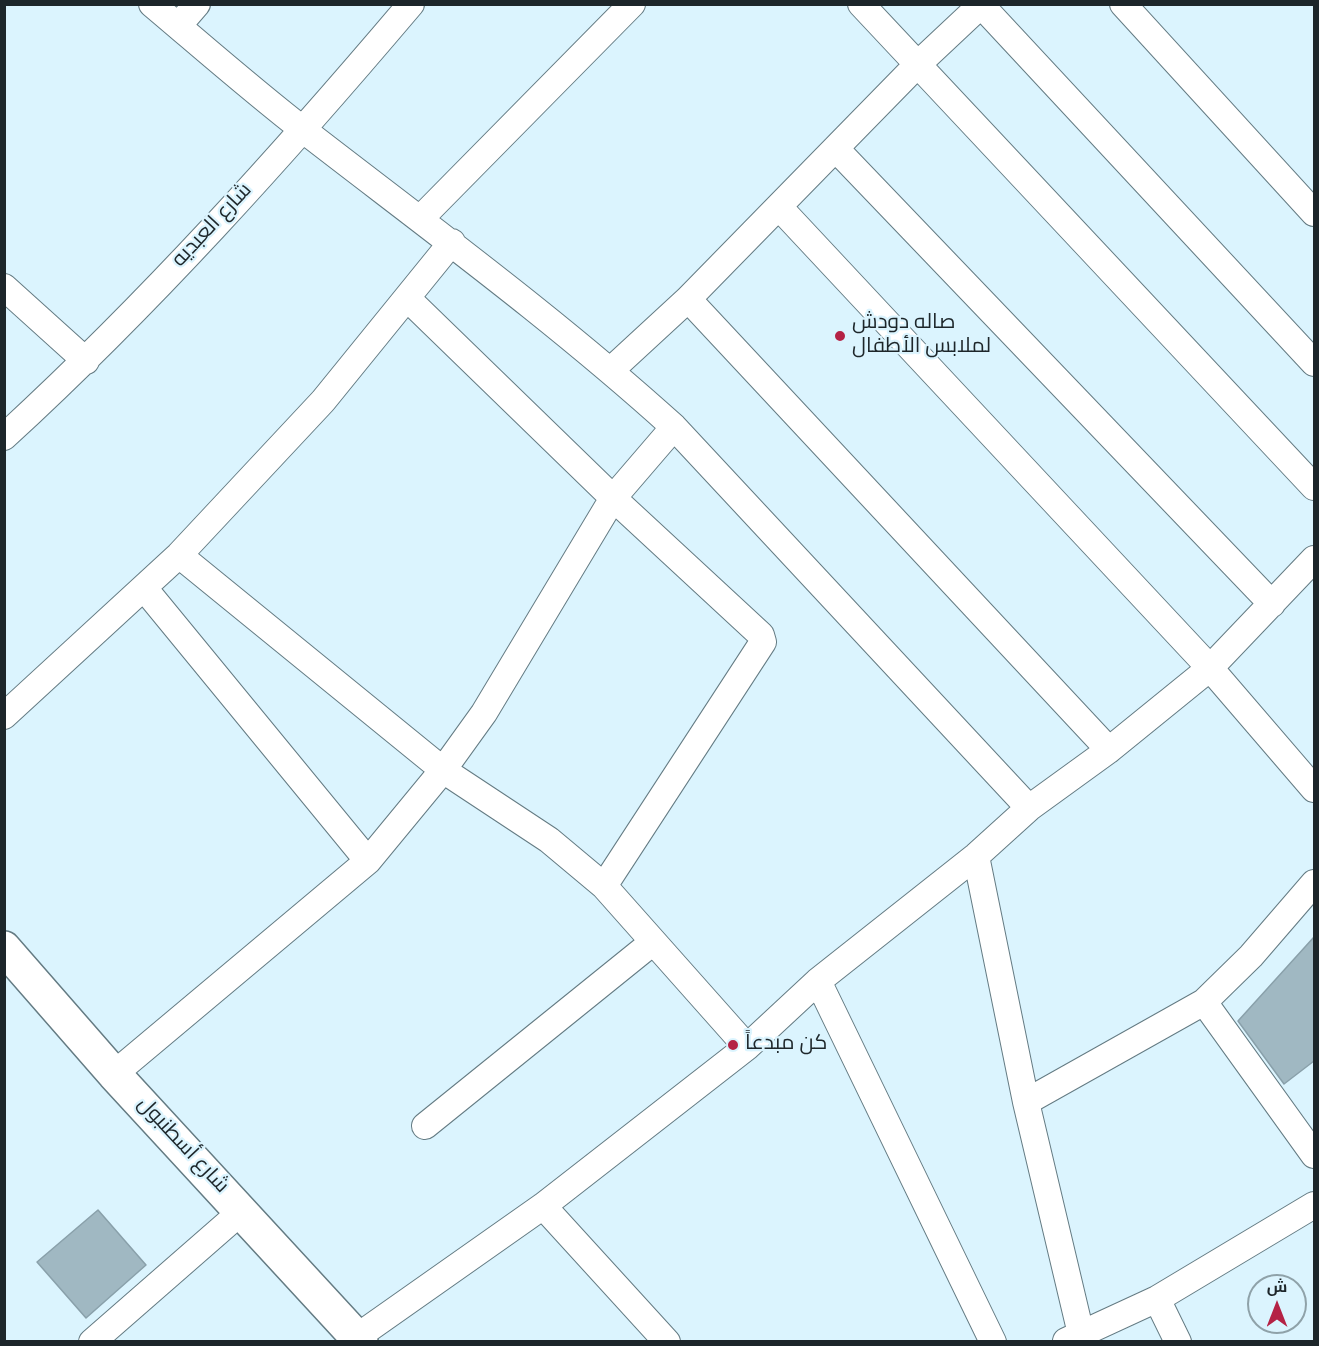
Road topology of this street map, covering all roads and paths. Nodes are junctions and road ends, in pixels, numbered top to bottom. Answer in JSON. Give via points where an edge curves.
{"nodes":[{"id":1,"x":152,"y":4,"type":"edge"},
{"id":2,"x":197,"y":4,"type":"edge"},
{"id":3,"x":411,"y":4,"type":"edge"},
{"id":4,"x":632,"y":4,"type":"edge"},
{"id":5,"x":861,"y":4,"type":"edge"},
{"id":6,"x":1123,"y":4,"type":"edge"},
{"id":7,"x":982,"y":5,"type":"edge"},
{"id":8,"x":178,"y":26,"type":"junction"},
{"id":9,"x":917,"y":65,"type":"junction"},
{"id":10,"x":304,"y":130,"type":"junction"},
{"id":11,"x":836,"y":149,"type":"junction"},
{"id":12,"x":779,"y":207,"type":"junction"},
{"id":13,"x":1314,"y":213,"type":"edge"},
{"id":14,"x":420,"y":219,"type":"junction"},
{"id":15,"x":452,"y":243,"type":"junction"},
{"id":16,"x":4,"y":287,"type":"edge"},
{"id":17,"x":407,"y":298,"type":"junction"},
{"id":18,"x":688,"y":299,"type":"junction"},
{"id":19,"x":86,"y":362,"type":"junction"},
{"id":20,"x":1314,"y":363,"type":"edge"},
{"id":21,"x":611,"y":370,"type":"junction"},
{"id":22,"x":674,"y":427,"type":"junction"},
{"id":23,"x":4,"y":437,"type":"edge"},
{"id":24,"x":1314,"y":487,"type":"edge"},
{"id":25,"x":613,"y":498,"type":"junction"},
{"id":26,"x":179,"y":555,"type":"junction"},
{"id":27,"x":1314,"y":559,"type":"edge"},
{"id":28,"x":144,"y":588,"type":"junction"},
{"id":29,"x":1272,"y":604,"type":"junction"},
{"id":30,"x":1210,"y":668,"type":"junction"},
{"id":31,"x":4,"y":716,"type":"edge"},
{"id":32,"x":1109,"y":750,"type":"junction"},
{"id":33,"x":443,"y":770,"type":"junction"},
{"id":34,"x":1314,"y":789,"type":"edge"},
{"id":35,"x":1029,"y":808,"type":"junction"},
{"id":36,"x":976,"y":856,"type":"junction"},
{"id":37,"x":368,"y":861,"type":"junction"},
{"id":38,"x":1314,"y":883,"type":"edge"},
{"id":39,"x":604,"y":886,"type":"junction"},
{"id":40,"x":653,"y":942,"type":"junction"},
{"id":41,"x":9,"y":961,"type":"edge"},
{"id":42,"x":818,"y":981,"type":"junction"},
{"id":43,"x":1204,"y":1002,"type":"junction"},
{"id":44,"x":747,"y":1047,"type":"junction"},
{"id":45,"x":114,"y":1074,"type":"junction"},
{"id":46,"x":1026,"y":1102,"type":"junction"},
{"id":47,"x":425,"y":1126,"type":"dead end"},
{"id":48,"x":1314,"y":1155,"type":"edge"},
{"id":49,"x":1314,"y":1205,"type":"edge"},
{"id":50,"x":543,"y":1206,"type":"junction"},
{"id":51,"x":242,"y":1211,"type":"junction"},
{"id":52,"x":1157,"y":1299,"type":"junction"},
{"id":53,"x":1073,"y":1338,"type":"edge"},
{"id":54,"x":359,"y":1339,"type":"edge"},
{"id":55,"x":92,"y":1341,"type":"edge"},
{"id":56,"x":667,"y":1341,"type":"edge"},
{"id":57,"x":993,"y":1341,"type":"edge"},
{"id":58,"x":1178,"y":1341,"type":"edge"}],
"edges":[{"from":1,"to":8,"type":"street"},
{"from":2,"to":8,"type":"street"},
{"from":3,"to":10,"type":"street","name":"شارع العبديه"},
{"from":4,"to":14,"type":"street"},
{"from":5,"to":9,"type":"street"},
{"from":6,"to":13,"type":"street"},
{"from":7,"to":9,"type":"street"},
{"from":7,"to":20,"type":"street"},
{"from":8,"to":10,"type":"street"},
{"from":9,"to":11,"type":"street"},
{"from":9,"to":24,"type":"street"},
{"from":10,"to":14,"type":"street"},
{"from":10,"to":19,"type":"street","name":"شارع العبديه"},
{"from":11,"to":12,"type":"street"},
{"from":11,"to":29,"type":"street"},
{"from":12,"to":18,"type":"street"},
{"from":12,"to":30,"type":"street"},
{"from":14,"to":15,"type":"street"},
{"from":15,"to":17,"type":"street"},
{"from":15,"to":21,"type":"street"},
{"from":16,"to":19,"type":"street"},
{"from":17,"to":25,"type":"street"},
{"from":17,"to":26,"type":"street","via":[[323,401]]},
{"from":18,"to":21,"type":"street"},
{"from":18,"to":32,"type":"street"},
{"from":19,"to":23,"type":"street","name":"شارع العبديه"},
{"from":21,"to":22,"type":"street"},
{"from":22,"to":25,"type":"street"},
{"from":22,"to":35,"type":"street"},
{"from":25,"to":33,"type":"street","via":[[484,713]]},
{"from":25,"to":39,"type":"street","via":[[763,642]]},
{"from":26,"to":28,"type":"street"},
{"from":26,"to":33,"type":"street"},
{"from":27,"to":29,"type":"street"},
{"from":28,"to":31,"type":"street"},
{"from":28,"to":37,"type":"street"},
{"from":29,"to":30,"type":"street"},
{"from":30,"to":32,"type":"street"},
{"from":30,"to":34,"type":"street"},
{"from":32,"to":35,"type":"street"},
{"from":33,"to":37,"type":"street"},
{"from":33,"to":39,"type":"street","via":[[549,840]]},
{"from":35,"to":36,"type":"street"},
{"from":36,"to":42,"type":"street"},
{"from":36,"to":46,"type":"street"},
{"from":37,"to":45,"type":"street"},
{"from":38,"to":43,"type":"street","via":[[1251,956]]},
{"from":39,"to":40,"type":"street"},
{"from":40,"to":44,"type":"street"},
{"from":40,"to":47,"type":"street"},
{"from":41,"to":45,"type":"street","name":"شارع أسطنبول"},
{"from":42,"to":44,"type":"street"},
{"from":42,"to":57,"type":"street"},
{"from":43,"to":46,"type":"street"},
{"from":43,"to":48,"type":"street"},
{"from":44,"to":50,"type":"street"},
{"from":45,"to":51,"type":"street","name":"شارع أسطنبول"},
{"from":46,"to":53,"type":"street"},
{"from":49,"to":52,"type":"street"},
{"from":50,"to":54,"type":"street"},
{"from":50,"to":56,"type":"street"},
{"from":51,"to":54,"type":"street","name":"شارع أسطنبول"},
{"from":51,"to":55,"type":"street"},
{"from":52,"to":53,"type":"street"},
{"from":52,"to":58,"type":"street"}]}
